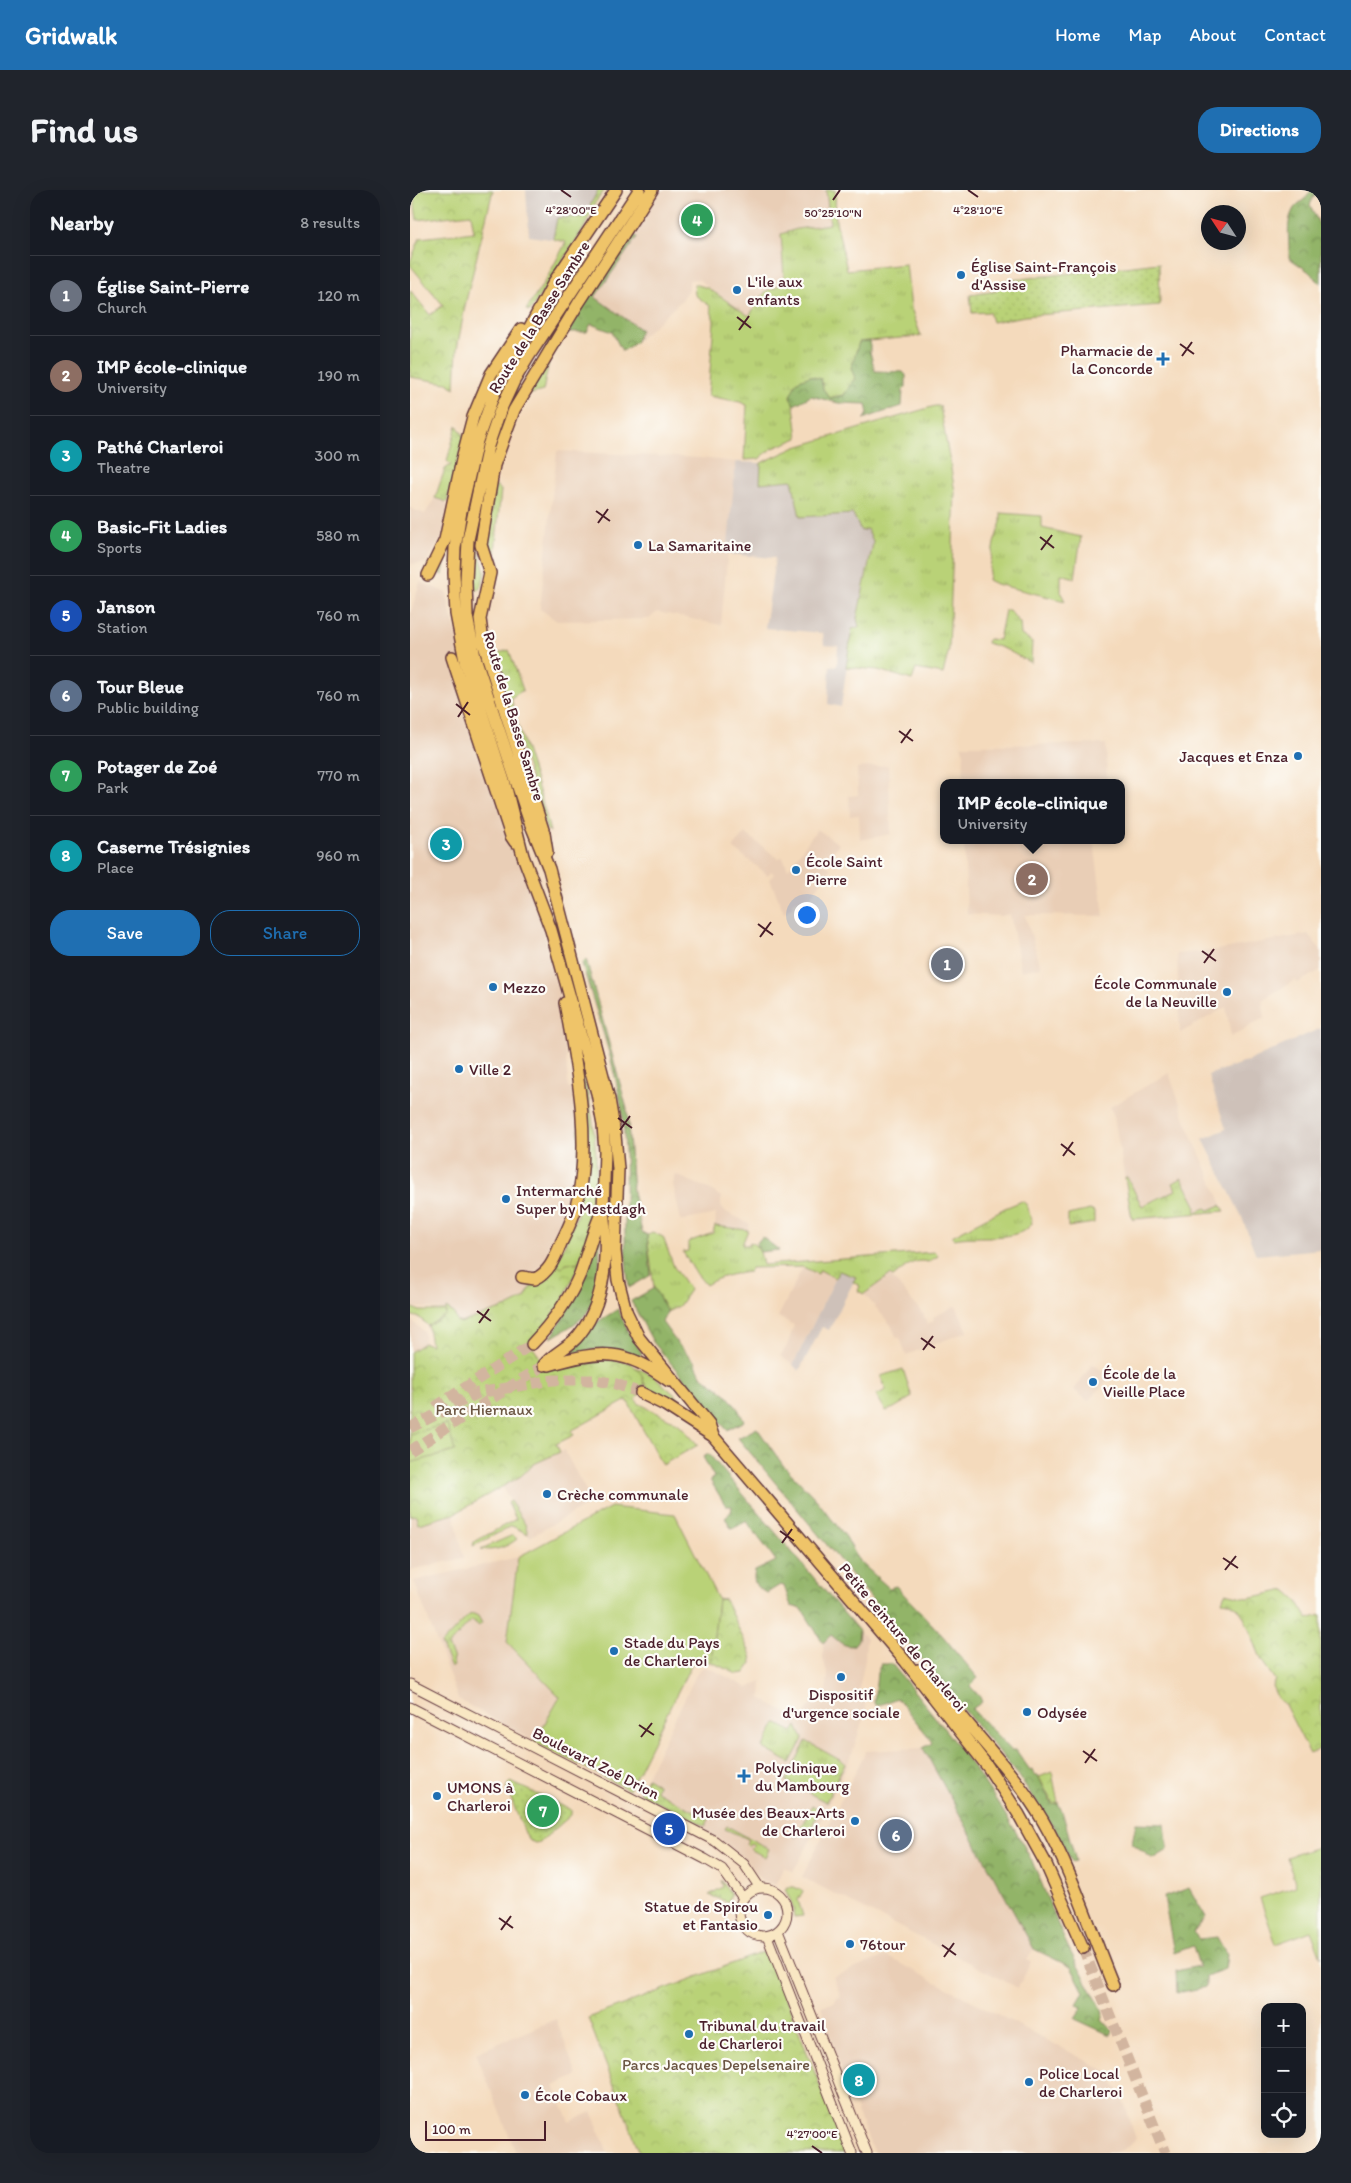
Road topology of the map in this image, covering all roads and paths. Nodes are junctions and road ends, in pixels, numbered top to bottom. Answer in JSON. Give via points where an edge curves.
{"nodes":[{"id":1,"x":607,"y":190,"type":"edge"},
{"id":2,"x":616,"y":190,"type":"edge"},
{"id":3,"x":639,"y":190,"type":"edge"},
{"id":4,"x":652,"y":190,"type":"edge"},
{"id":5,"x":623,"y":215,"type":"junction"},
{"id":6,"x":580,"y":244,"type":"junction"},
{"id":7,"x":598,"y":272,"type":"junction"},
{"id":8,"x":540,"y":307,"type":"junction"},
{"id":9,"x":575,"y":308,"type":"junction"},
{"id":10,"x":529,"y":356,"type":"junction"},
{"id":11,"x":428,"y":574,"type":"dead end"},
{"id":12,"x":452,"y":657,"type":"dead end"},
{"id":13,"x":524,"y":856,"type":"junction"},
{"id":14,"x":549,"y":869,"type":"junction"},
{"id":15,"x":551,"y":930,"type":"junction"},
{"id":16,"x":603,"y":1209,"type":"junction"},
{"id":17,"x":522,"y":1278,"type":"dead end"},
{"id":18,"x":532,"y":1344,"type":"tunnel mouth"},
{"id":19,"x":677,"y":1386,"type":"junction"},
{"id":20,"x":641,"y":1393,"type":"tunnel mouth"},
{"id":21,"x":713,"y":1436,"type":"junction"},
{"id":22,"x":906,"y":1662,"type":"junction"},
{"id":23,"x":410,"y":1684,"type":"edge"},
{"id":24,"x":410,"y":1707,"type":"edge"},
{"id":25,"x":760,"y":1888,"type":"junction"},
{"id":26,"x":743,"y":1898,"type":"junction"},
{"id":27,"x":778,"y":1931,"type":"junction"},
{"id":28,"x":767,"y":1936,"type":"junction"},
{"id":29,"x":1083,"y":1948,"type":"tunnel mouth"},
{"id":30,"x":1113,"y":1985,"type":"dead end"},
{"id":31,"x":852,"y":2153,"type":"edge"},
{"id":32,"x":867,"y":2153,"type":"edge"}],
"edges":[{"from":1,"to":6,"type":"highway"},
{"from":2,"to":6,"type":"highway","name":"Route de la Basse Sambre"},
{"from":3,"to":5,"type":"highway","name":"Route de la Basse Sambre"},
{"from":4,"to":7,"type":"highway"},
{"from":5,"to":7,"type":"highway"},
{"from":5,"to":10,"type":"highway","name":"Route de la Basse Sambre"},
{"from":6,"to":8,"type":"highway","name":"Route de la Basse Sambre"},
{"from":7,"to":9,"type":"highway"},
{"from":8,"to":11,"type":"highway","via":[[525,322],[491,374],[480,400],[463,455],[445,540]]},
{"from":8,"to":13,"type":"highway","name":"Route de la Basse Sambre","via":[[494,394],[477,441],[461,511],[454,574],[456,614],[465,661],[505,784]]},
{"from":9,"to":10,"type":"highway"},
{"from":9,"to":14,"type":"highway","via":[[514,410],[494,465],[481,545],[490,573],[480,619],[483,642],[544,833]]},
{"from":10,"to":14,"type":"highway","name":"Route de la Basse Sambre","via":[[500,410],[488,446],[468,540],[467,616],[475,657],[529,820]]},
{"from":12,"to":13,"type":"highway","via":[[511,836]]},
{"from":13,"to":15,"type":"highway","name":"Route de la Basse Sambre"},
{"from":14,"to":19,"type":"highway","name":"Route de la Basse Sambre","via":[[613,1115],[618,1169],[616,1266],[626,1311],[639,1338]]},
{"from":15,"to":16,"type":"highway","name":"Route de la Basse Sambre","via":[[600,1109],[604,1152]]},
{"from":15,"to":17,"type":"highway","via":[[572,1040],[582,1139],[581,1178],[574,1213],[553,1262],[540,1276]]},
{"from":16,"to":18,"type":"highway","via":[[575,1283],[560,1311]]},
{"from":16,"to":19,"type":"highway","name":"Route de la Basse Sambre","via":[[603,1277],[596,1302],[580,1334],[544,1365],[580,1355],[620,1356],[650,1367]]},
{"from":19,"to":21,"type":"highway","via":[[710,1424]]},
{"from":20,"to":21,"type":"highway","name":"Petite ceinture de Charleroi"},
{"from":21,"to":22,"type":"highway","name":"Petite ceinture de Charleroi"},
{"from":22,"to":29,"type":"highway","name":"Petite ceinture de Charleroi","via":[[988,1766],[1018,1813],[1045,1862]]},
{"from":22,"to":30,"type":"highway","via":[[934,1684],[1005,1768],[1043,1821]]},
{"from":23,"to":25,"type":"main road","name":"Boulevard Zoé Drion","via":[[714,1841],[744,1864]]},
{"from":24,"to":26,"type":"main road","via":[[722,1869]]},
{"from":25,"to":26,"type":"main road"},
{"from":25,"to":27,"type":"main road","via":[[774,1890],[786,1905],[787,1918]]},
{"from":26,"to":28,"type":"main road","via":[[739,1909],[740,1921],[751,1933]]},
{"from":27,"to":28,"type":"main road"},
{"from":27,"to":32,"type":"main road"},
{"from":28,"to":31,"type":"main road"}]}
